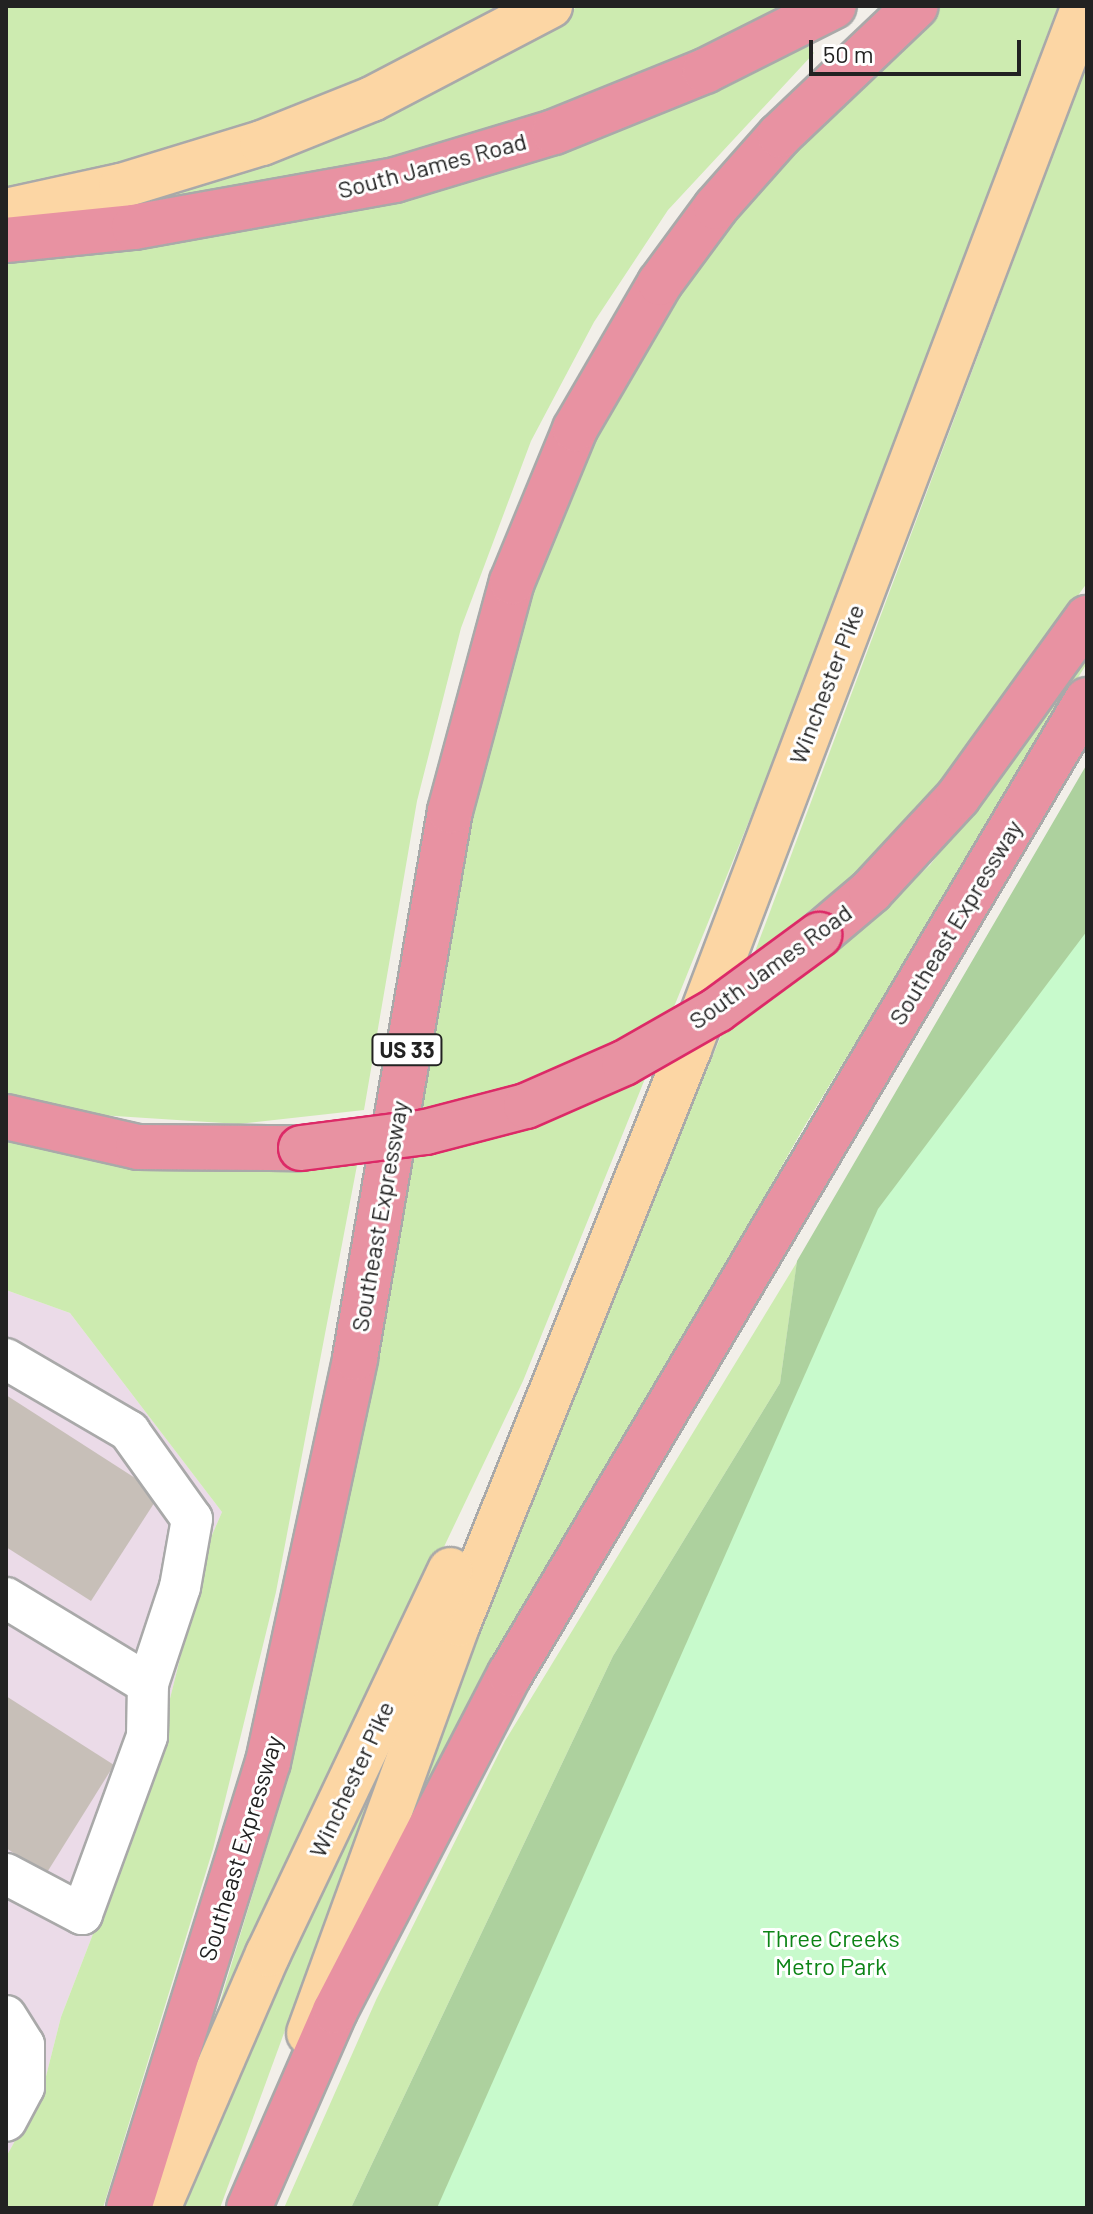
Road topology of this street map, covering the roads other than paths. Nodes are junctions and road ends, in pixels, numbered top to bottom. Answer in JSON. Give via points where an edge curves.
{"nodes":[{"id":1,"x":550,"y":6,"type":"edge"},
{"id":2,"x":834,"y":6,"type":"edge"},
{"id":3,"x":916,"y":6,"type":"edge"},
{"id":4,"x":1084,"y":6,"type":"edge"},
{"id":5,"x":6,"y":211,"type":"edge"},
{"id":6,"x":6,"y":240,"type":"edge"},
{"id":7,"x":1087,"y":618,"type":"edge"},
{"id":8,"x":1087,"y":700,"type":"edge"},
{"id":9,"x":6,"y":1117,"type":"edge"},
{"id":10,"x":6,"y":1359,"type":"edge"},
{"id":11,"x":561,"y":1360,"type":"junction"},
{"id":12,"x":6,"y":1598,"type":"edge"},
{"id":13,"x":148,"y":1684,"type":"junction"},
{"id":14,"x":6,"y":1874,"type":"edge"},
{"id":15,"x":6,"y":2016,"type":"edge"},
{"id":16,"x":6,"y":2121,"type":"edge"},
{"id":17,"x":270,"y":2153,"type":"junction"},
{"id":18,"x":129,"y":2208,"type":"edge"},
{"id":19,"x":158,"y":2208,"type":"edge"},
{"id":20,"x":249,"y":2208,"type":"edge"}],
"edges":[{"from":1,"to":5,"type":"main road","via":[[372,99],[262,143],[121,186]]},
{"from":2,"to":6,"type":"highway","name":"South James Road","via":[[705,71],[554,132],[395,180],[134,227]]},
{"from":3,"to":18,"type":"highway","name":"Southeast Expressway","number":"US 33","via":[[780,135],[716,207],[660,283],[575,429],[512,582],[450,811],[355,1358],[268,1762]]},
{"from":4,"to":11,"type":"main road","name":"Winchester Pike","via":[[689,1049]]},
{"from":7,"to":9,"type":"highway","name":"South James Road","bridge":true,"via":[[958,797],[871,891],[717,1010],[624,1063],[526,1106],[426,1132],[301,1148],[138,1147]]},
{"from":8,"to":17,"type":"highway","name":"Southeast Expressway","via":[[510,1674],[342,1997]]},
{"from":10,"to":13,"type":"lane","via":[[129,1431],[192,1519],[180,1587]]},
{"from":11,"to":17,"type":"main road","name":"Winchester Pike","via":[[345,1926]]},
{"from":11,"to":19,"type":"main road","name":"Winchester Pike","via":[[497,1473],[394,1687],[268,1954]]},
{"from":12,"to":13,"type":"lane"},
{"from":13,"to":14,"type":"lane","via":[[147,1736],[82,1914]]},
{"from":15,"to":16,"type":"lane","via":[[24,2045],[24,2087]]},
{"from":17,"to":20,"type":"highway","name":"Southeast Expressway"}]}
